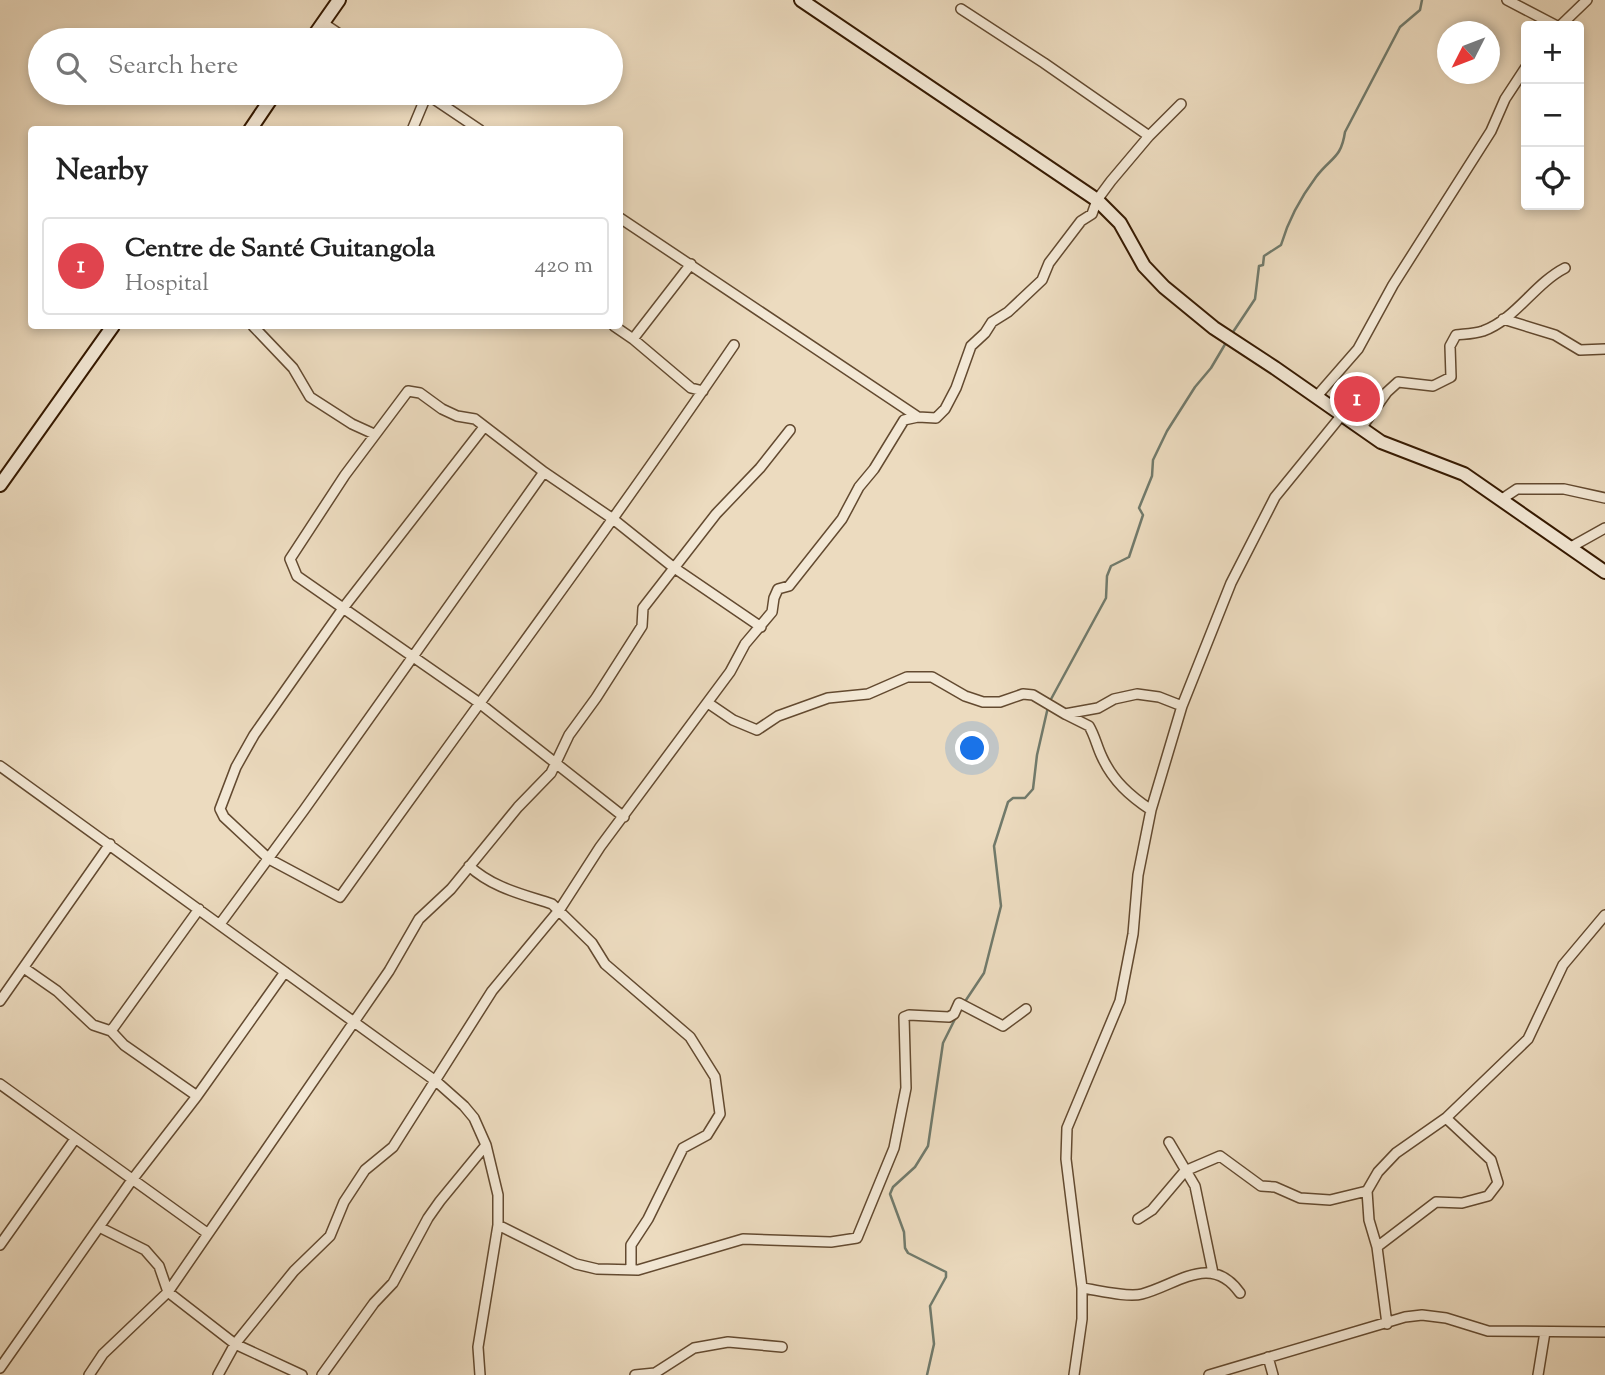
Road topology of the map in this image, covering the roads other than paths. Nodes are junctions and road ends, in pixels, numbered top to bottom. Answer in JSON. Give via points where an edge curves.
{"nodes":[{"id":1,"x":339,"y":0,"type":"edge"},
{"id":2,"x":801,"y":0,"type":"edge"},
{"id":3,"x":1507,"y":0,"type":"edge"},
{"id":4,"x":1587,"y":0,"type":"edge"},
{"id":5,"x":961,"y":9,"type":"dead end"},
{"id":6,"x":1548,"y":21,"type":"edge"},
{"id":7,"x":1564,"y":21,"type":"edge"},
{"id":8,"x":323,"y":23,"type":"junction"},
{"id":9,"x":319,"y":28,"type":"edge"},
{"id":10,"x":330,"y":28,"type":"edge"},
{"id":11,"x":1521,"y":75,"type":"edge"},
{"id":12,"x":1181,"y":104,"type":"dead end"},
{"id":13,"x":267,"y":105,"type":"edge"},
{"id":14,"x":421,"y":105,"type":"edge"},
{"id":15,"x":444,"y":105,"type":"edge"},
{"id":16,"x":253,"y":126,"type":"edge"},
{"id":17,"x":414,"y":126,"type":"edge"},
{"id":18,"x":474,"y":126,"type":"edge"},
{"id":19,"x":1149,"y":136,"type":"junction"},
{"id":20,"x":1097,"y":200,"type":"junction"},
{"id":21,"x":623,"y":220,"type":"edge"},
{"id":22,"x":691,"y":264,"type":"junction"},
{"id":23,"x":1564,"y":268,"type":"dead end"},
{"id":24,"x":1503,"y":319,"type":"junction"},
{"id":25,"x":111,"y":329,"type":"edge"},
{"id":26,"x":256,"y":329,"type":"edge"},
{"id":27,"x":618,"y":329,"type":"edge"},
{"id":28,"x":633,"y":339,"type":"junction"},
{"id":29,"x":734,"y":345,"type":"dead end"},
{"id":30,"x":1605,"y":349,"type":"edge"},
{"id":31,"x":703,"y":391,"type":"junction"},
{"id":32,"x":1317,"y":396,"type":"junction"},
{"id":33,"x":1341,"y":416,"type":"junction"},
{"id":34,"x":918,"y":417,"type":"junction"},
{"id":35,"x":484,"y":426,"type":"junction"},
{"id":36,"x":1362,"y":427,"type":"junction"},
{"id":37,"x":790,"y":430,"type":"dead end"},
{"id":38,"x":374,"y":434,"type":"junction"},
{"id":39,"x":544,"y":472,"type":"junction"},
{"id":40,"x":0,"y":485,"type":"edge"},
{"id":41,"x":1605,"y":498,"type":"edge"},
{"id":42,"x":1502,"y":499,"type":"junction"},
{"id":43,"x":613,"y":519,"type":"junction"},
{"id":44,"x":1605,"y":528,"type":"edge"},
{"id":45,"x":1571,"y":547,"type":"junction"},
{"id":46,"x":673,"y":567,"type":"junction"},
{"id":47,"x":1605,"y":572,"type":"edge"},
{"id":48,"x":344,"y":607,"type":"junction"},
{"id":49,"x":761,"y":627,"type":"junction"},
{"id":50,"x":411,"y":657,"type":"junction"},
{"id":51,"x":478,"y":702,"type":"junction"},
{"id":52,"x":708,"y":703,"type":"junction"},
{"id":53,"x":1182,"y":706,"type":"junction"},
{"id":54,"x":1065,"y":714,"type":"junction"},
{"id":55,"x":555,"y":762,"type":"junction"},
{"id":56,"x":0,"y":766,"type":"edge"},
{"id":57,"x":1151,"y":810,"type":"junction"},
{"id":58,"x":624,"y":817,"type":"junction"},
{"id":59,"x":110,"y":845,"type":"junction"},
{"id":60,"x":269,"y":859,"type":"junction"},
{"id":61,"x":469,"y":866,"type":"junction"},
{"id":62,"x":199,"y":909,"type":"junction"},
{"id":63,"x":560,"y":909,"type":"junction"},
{"id":64,"x":1605,"y":915,"type":"edge"},
{"id":65,"x":220,"y":925,"type":"junction"},
{"id":66,"x":24,"y":968,"type":"junction"},
{"id":67,"x":285,"y":972,"type":"junction"},
{"id":68,"x":0,"y":1001,"type":"edge"},
{"id":69,"x":1026,"y":1009,"type":"dead end"},
{"id":70,"x":354,"y":1022,"type":"junction"},
{"id":71,"x":111,"y":1031,"type":"junction"},
{"id":72,"x":437,"y":1082,"type":"junction"},
{"id":73,"x":0,"y":1084,"type":"edge"},
{"id":74,"x":197,"y":1096,"type":"junction"},
{"id":75,"x":1446,"y":1118,"type":"junction"},
{"id":76,"x":75,"y":1139,"type":"junction"},
{"id":77,"x":1169,"y":1142,"type":"dead end"},
{"id":78,"x":486,"y":1145,"type":"junction"},
{"id":79,"x":1185,"y":1171,"type":"junction"},
{"id":80,"x":132,"y":1180,"type":"junction"},
{"id":81,"x":1367,"y":1191,"type":"junction"},
{"id":82,"x":1138,"y":1219,"type":"dead end"},
{"id":83,"x":498,"y":1225,"type":"junction"},
{"id":84,"x":99,"y":1227,"type":"junction"},
{"id":85,"x":207,"y":1233,"type":"junction"},
{"id":86,"x":0,"y":1245,"type":"edge"},
{"id":87,"x":1377,"y":1247,"type":"junction"},
{"id":88,"x":631,"y":1270,"type":"junction"},
{"id":89,"x":1213,"y":1273,"type":"junction"},
{"id":90,"x":1082,"y":1288,"type":"junction"},
{"id":91,"x":168,"y":1292,"type":"junction"},
{"id":92,"x":1240,"y":1293,"type":"dead end"},
{"id":93,"x":1387,"y":1324,"type":"junction"},
{"id":94,"x":1545,"y":1332,"type":"junction"},
{"id":95,"x":1605,"y":1332,"type":"edge"},
{"id":96,"x":236,"y":1344,"type":"junction"},
{"id":97,"x":782,"y":1347,"type":"dead end"},
{"id":98,"x":1268,"y":1357,"type":"junction"},
{"id":99,"x":0,"y":1368,"type":"edge"},
{"id":100,"x":89,"y":1375,"type":"edge"},
{"id":101,"x":218,"y":1375,"type":"edge"},
{"id":102,"x":302,"y":1375,"type":"edge"},
{"id":103,"x":321,"y":1375,"type":"edge"},
{"id":104,"x":480,"y":1375,"type":"edge"},
{"id":105,"x":635,"y":1375,"type":"edge"},
{"id":106,"x":1074,"y":1375,"type":"edge"},
{"id":107,"x":1209,"y":1375,"type":"edge"},
{"id":108,"x":1273,"y":1375,"type":"edge"},
{"id":109,"x":1538,"y":1375,"type":"edge"}],
"edges":[{"from":1,"to":8,"type":"street"},
{"from":2,"to":20,"type":"street"},
{"from":3,"to":6,"type":"street"},
{"from":4,"to":7,"type":"street"},
{"from":5,"to":19,"type":"street"},
{"from":8,"to":9,"type":"street"},
{"from":8,"to":10,"type":"street"},
{"from":11,"to":32,"type":"street","via":[[1492,131],[1393,285],[1358,349]]},
{"from":12,"to":19,"type":"street"},
{"from":13,"to":16,"type":"street"},
{"from":14,"to":17,"type":"street"},
{"from":15,"to":18,"type":"street"},
{"from":19,"to":20,"type":"street"},
{"from":20,"to":32,"type":"street","via":[[1164,287],[1214,328]]},
{"from":20,"to":34,"type":"street","via":[[1092,214],[1049,263],[1042,280],[971,346],[945,409],[936,418]]},
{"from":21,"to":22,"type":"street"},
{"from":22,"to":28,"type":"street"},
{"from":22,"to":34,"type":"street"},
{"from":23,"to":24,"type":"street"},
{"from":24,"to":30,"type":"street","via":[[1555,335],[1580,350]]},
{"from":24,"to":36,"type":"street","via":[[1482,331],[1456,335],[1450,346],[1451,377],[1433,386],[1398,382]]},
{"from":25,"to":40,"type":"street"},
{"from":26,"to":38,"type":"street","via":[[293,368],[310,397]]},
{"from":27,"to":28,"type":"street"},
{"from":28,"to":31,"type":"street","via":[[691,388]]},
{"from":29,"to":31,"type":"street"},
{"from":31,"to":43,"type":"street"},
{"from":32,"to":33,"type":"street"},
{"from":33,"to":36,"type":"street"},
{"from":33,"to":53,"type":"street","via":[[1275,497],[1231,583]]},
{"from":34,"to":49,"type":"street","via":[[904,420],[842,519],[789,586],[778,589],[772,612]]},
{"from":35,"to":38,"type":"street","via":[[408,391]]},
{"from":35,"to":39,"type":"street"},
{"from":35,"to":48,"type":"street"},
{"from":36,"to":42,"type":"street","via":[[1381,442],[1464,474]]},
{"from":37,"to":46,"type":"street"},
{"from":38,"to":48,"type":"street","via":[[290,559],[297,576]]},
{"from":39,"to":43,"type":"street"},
{"from":39,"to":50,"type":"street"},
{"from":41,"to":42,"type":"street","via":[[1564,489],[1517,489]]},
{"from":42,"to":45,"type":"street"},
{"from":43,"to":46,"type":"street"},
{"from":43,"to":51,"type":"street"},
{"from":44,"to":45,"type":"street"},
{"from":45,"to":47,"type":"street"},
{"from":46,"to":49,"type":"street"},
{"from":46,"to":55,"type":"street","via":[[643,608],[642,626]]},
{"from":48,"to":50,"type":"street"},
{"from":48,"to":60,"type":"street","via":[[242,755],[220,809]]},
{"from":49,"to":52,"type":"street"},
{"from":50,"to":51,"type":"street"},
{"from":50,"to":60,"type":"street"},
{"from":51,"to":55,"type":"street"},
{"from":51,"to":60,"type":"street","via":[[340,897]]},
{"from":52,"to":54,"type":"street","via":[[757,730],[778,716],[828,698],[867,694],[907,677],[932,677],[982,702],[1033,695]]},
{"from":52,"to":58,"type":"street"},
{"from":53,"to":54,"type":"street","via":[[1137,694]]},
{"from":53,"to":57,"type":"street"},
{"from":54,"to":57,"type":"street","via":[[1089,726],[1114,778],[1129,796]]},
{"from":55,"to":58,"type":"street"},
{"from":55,"to":61,"type":"street","via":[[551,773]]},
{"from":56,"to":59,"type":"street"},
{"from":57,"to":90,"type":"street","via":[[1120,1001],[1067,1128],[1066,1159]]},
{"from":58,"to":63,"type":"street"},
{"from":59,"to":62,"type":"street"},
{"from":59,"to":66,"type":"street"},
{"from":60,"to":65,"type":"street"},
{"from":61,"to":63,"type":"street","via":[[499,887]]},
{"from":61,"to":70,"type":"street","via":[[419,919]]},
{"from":62,"to":65,"type":"street"},
{"from":62,"to":71,"type":"street"},
{"from":63,"to":72,"type":"street","via":[[492,991]]},
{"from":63,"to":88,"type":"street","via":[[605,964],[690,1037],[715,1077],[720,1115],[707,1135],[682,1148],[631,1245]]},
{"from":64,"to":75,"type":"street","via":[[1563,965],[1528,1039]]},
{"from":65,"to":67,"type":"street"},
{"from":66,"to":68,"type":"street"},
{"from":66,"to":71,"type":"street","via":[[93,1025]]},
{"from":67,"to":70,"type":"street"},
{"from":67,"to":74,"type":"street"},
{"from":69,"to":88,"type":"street","via":[[1003,1026],[962,1005],[948,1017],[904,1017],[906,1088],[894,1148],[857,1238],[831,1242],[743,1239]]},
{"from":70,"to":72,"type":"street"},
{"from":70,"to":85,"type":"street"},
{"from":71,"to":74,"type":"street"},
{"from":72,"to":78,"type":"street","via":[[474,1118]]},
{"from":72,"to":96,"type":"street","via":[[393,1147],[365,1170],[344,1202],[330,1236],[294,1271]]},
{"from":73,"to":76,"type":"street"},
{"from":74,"to":80,"type":"street"},
{"from":75,"to":81,"type":"street","via":[[1396,1153]]},
{"from":75,"to":87,"type":"street","via":[[1491,1160],[1498,1184],[1488,1196],[1462,1203],[1436,1202]]},
{"from":76,"to":80,"type":"street"},
{"from":76,"to":86,"type":"street"},
{"from":77,"to":79,"type":"street"},
{"from":78,"to":83,"type":"street","via":[[498,1195]]},
{"from":78,"to":103,"type":"street","via":[[428,1218],[393,1283]]},
{"from":79,"to":81,"type":"street","via":[[1220,1156],[1261,1186],[1300,1198],[1330,1200]]},
{"from":79,"to":82,"type":"street","via":[[1152,1210]]},
{"from":79,"to":89,"type":"street","via":[[1195,1186]]},
{"from":80,"to":84,"type":"street"},
{"from":80,"to":85,"type":"street"},
{"from":81,"to":87,"type":"street"},
{"from":83,"to":88,"type":"street","via":[[576,1264]]},
{"from":83,"to":104,"type":"street","via":[[478,1347]]},
{"from":84,"to":91,"type":"street","via":[[145,1250],[159,1266]]},
{"from":84,"to":99,"type":"street"},
{"from":85,"to":91,"type":"street"},
{"from":87,"to":93,"type":"street"},
{"from":89,"to":90,"type":"street","via":[[1196,1272],[1139,1295]]},
{"from":89,"to":92,"type":"street","via":[[1234,1284]]},
{"from":90,"to":106,"type":"street"},
{"from":91,"to":96,"type":"street"},
{"from":91,"to":100,"type":"street","via":[[103,1354]]},
{"from":93,"to":94,"type":"street","via":[[1422,1315],[1488,1331]]},
{"from":93,"to":98,"type":"street"},
{"from":94,"to":95,"type":"street"},
{"from":94,"to":109,"type":"street"},
{"from":96,"to":101,"type":"street"},
{"from":96,"to":102,"type":"street"},
{"from":97,"to":105,"type":"street","via":[[728,1342],[694,1348],[655,1373]]},
{"from":98,"to":107,"type":"street"},
{"from":98,"to":108,"type":"street"}]}
